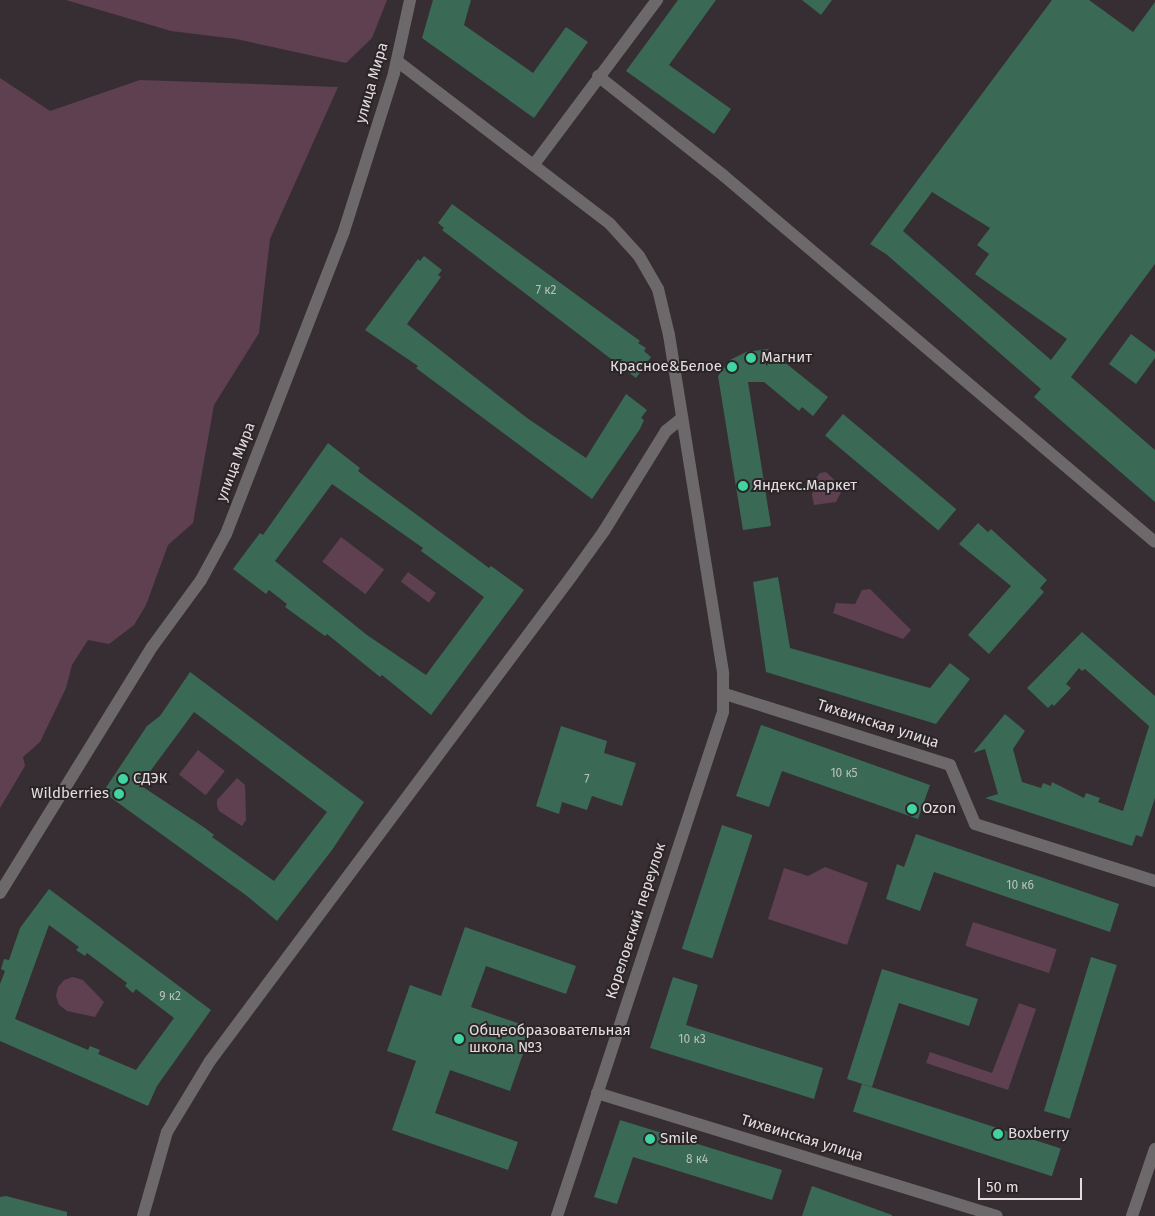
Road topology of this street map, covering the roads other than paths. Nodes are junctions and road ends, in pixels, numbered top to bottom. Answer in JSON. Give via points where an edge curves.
{"nodes":[{"id":1,"x":410,"y":0,"type":"edge"},
{"id":2,"x":657,"y":0,"type":"edge"},
{"id":3,"x":397,"y":61,"type":"junction"},
{"id":4,"x":598,"y":76,"type":"junction"},
{"id":5,"x":535,"y":163,"type":"junction"},
{"id":6,"x":682,"y":418,"type":"junction"},
{"id":7,"x":1155,"y":542,"type":"edge"},
{"id":8,"x":725,"y":694,"type":"junction"},
{"id":9,"x":1155,"y":881,"type":"edge"},
{"id":10,"x":0,"y":893,"type":"edge"},
{"id":11,"x":597,"y":1093,"type":"junction"},
{"id":12,"x":1155,"y":1149,"type":"edge"},
{"id":13,"x":143,"y":1216,"type":"edge"},
{"id":14,"x":558,"y":1216,"type":"edge"},
{"id":15,"x":997,"y":1216,"type":"edge"},
{"id":16,"x":1132,"y":1216,"type":"edge"}],
"edges":[{"from":1,"to":3,"type":"street","name":"улица Мира"},
{"from":2,"to":4,"type":"street"},
{"from":3,"to":5,"type":"street","name":"Кореловский переулок"},
{"from":3,"to":10,"type":"street","name":"улица Мира","via":[[344,231],[226,534],[201,580],[152,647]]},
{"from":4,"to":5,"type":"street"},
{"from":4,"to":7,"type":"street","via":[[724,176]]},
{"from":5,"to":6,"type":"street","name":"Кореловский переулок","via":[[610,224],[639,256],[658,289]]},
{"from":6,"to":8,"type":"street","name":"Кореловский переулок"},
{"from":6,"to":13,"type":"street","via":[[666,430],[576,570],[210,1061],[167,1132]]},
{"from":8,"to":9,"type":"street","name":"Тихвинская улица","via":[[950,765],[975,824]]},
{"from":8,"to":11,"type":"street","name":"Кореловский переулок","via":[[723,712]]},
{"from":11,"to":14,"type":"street","name":"Кореловский переулок"},
{"from":11,"to":15,"type":"street","name":"Тихвинская улица"},
{"from":12,"to":16,"type":"street"}]}
